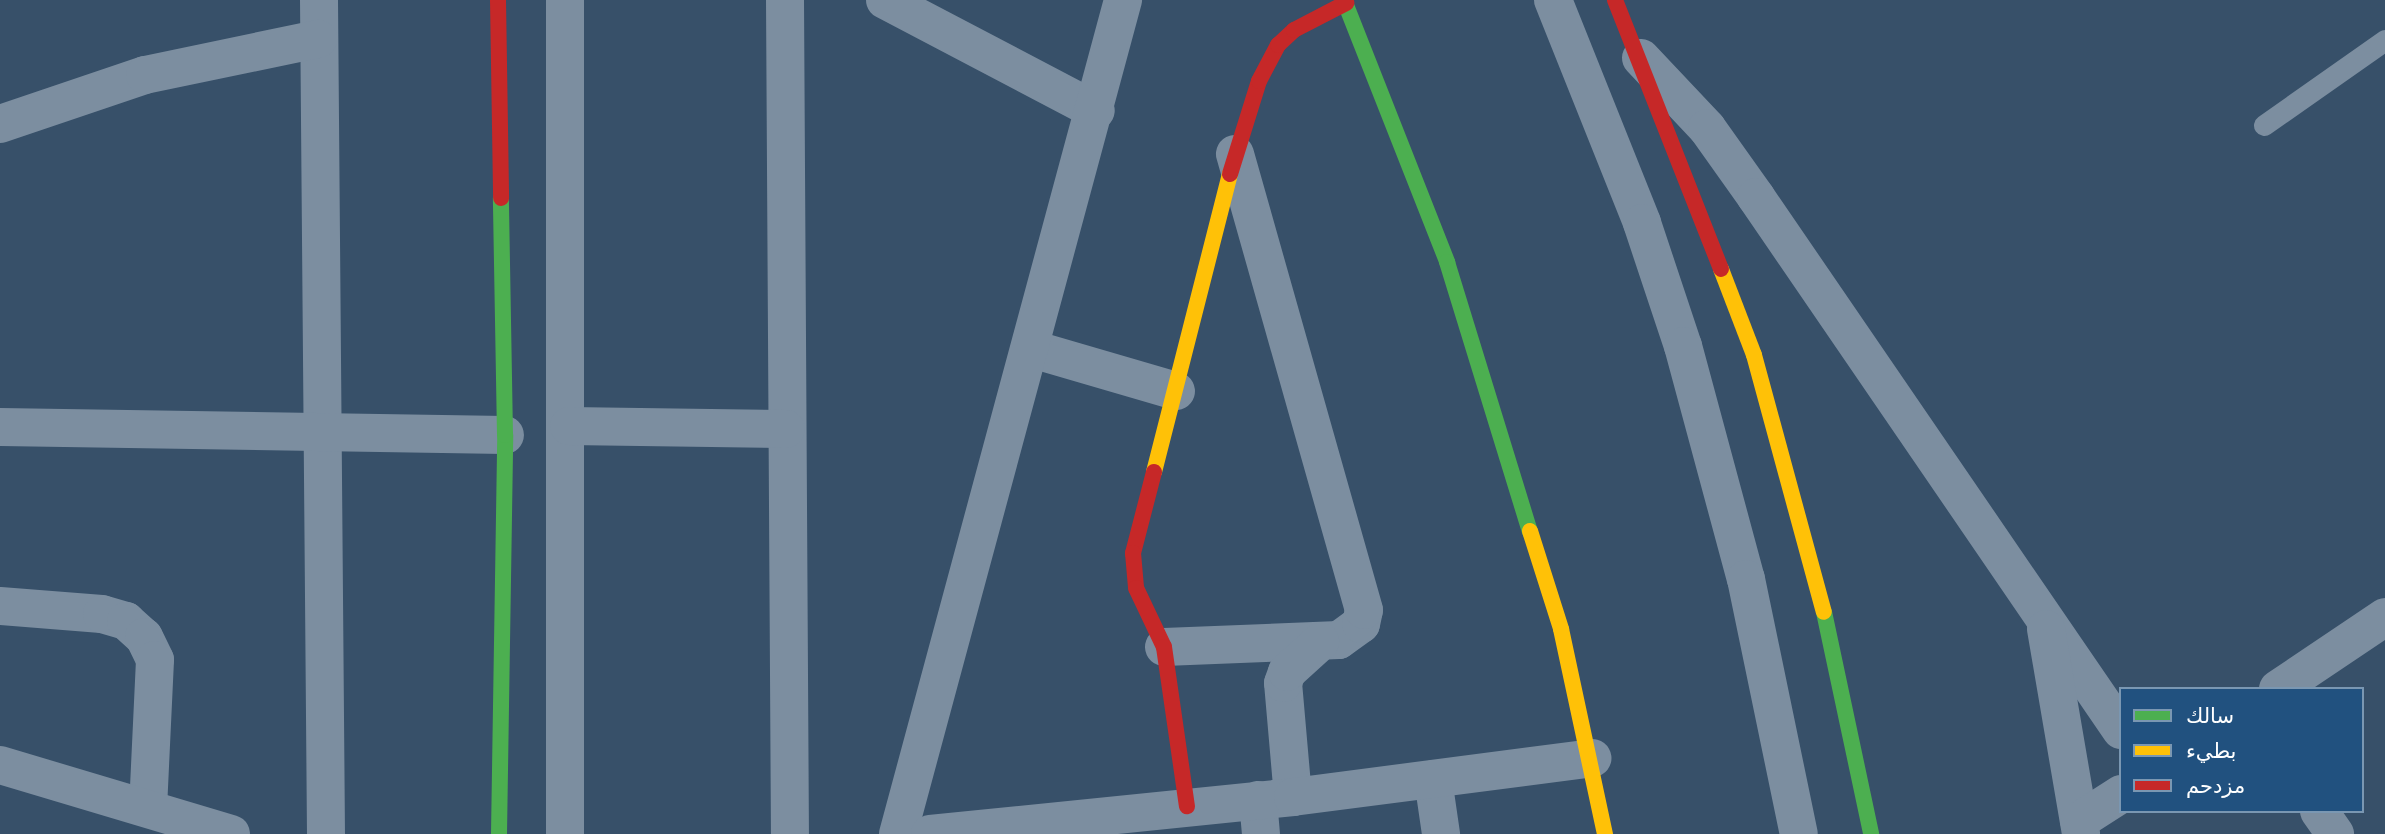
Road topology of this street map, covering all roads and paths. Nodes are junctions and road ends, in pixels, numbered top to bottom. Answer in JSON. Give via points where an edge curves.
{"nodes":[{"id":1,"x":318,"y":0,"type":"edge"},
{"id":2,"x":498,"y":0,"type":"edge"},
{"id":3,"x":565,"y":0,"type":"edge"},
{"id":4,"x":785,"y":0,"type":"edge"},
{"id":5,"x":885,"y":0,"type":"edge"},
{"id":6,"x":1123,"y":0,"type":"edge"},
{"id":7,"x":1553,"y":0,"type":"edge"},
{"id":8,"x":1615,"y":0,"type":"edge"},
{"id":9,"x":1345,"y":1,"type":"edge"},
{"id":10,"x":318,"y":39,"type":"junction"},
{"id":11,"x":2385,"y":40,"type":"edge"},
{"id":12,"x":1642,"y":58,"type":"junction"},
{"id":13,"x":1096,"y":111,"type":"junction"},
{"id":14,"x":0,"y":124,"type":"edge"},
{"id":15,"x":2264,"y":125,"type":"dead end"},
{"id":16,"x":1235,"y":154,"type":"junction"},
{"id":17,"x":1032,"y":349,"type":"junction"},
{"id":18,"x":1176,"y":391,"type":"junction"},
{"id":19,"x":569,"y":426,"type":"junction"},
{"id":20,"x":0,"y":427,"type":"edge"},
{"id":21,"x":786,"y":429,"type":"junction"},
{"id":22,"x":320,"y":434,"type":"junction"},
{"id":23,"x":505,"y":435,"type":"junction"},
{"id":24,"x":0,"y":607,"type":"edge"},
{"id":25,"x":2043,"y":614,"type":"junction"},
{"id":26,"x":2385,"y":617,"type":"edge"},
{"id":27,"x":1320,"y":642,"type":"junction"},
{"id":28,"x":1164,"y":647,"type":"junction"},
{"id":29,"x":2281,"y":687,"type":"edge"},
{"id":30,"x":2119,"y":727,"type":"edge"},
{"id":31,"x":1592,"y":758,"type":"junction"},
{"id":32,"x":0,"y":765,"type":"edge"},
{"id":33,"x":1433,"y":779,"type":"junction"},
{"id":34,"x":2119,"y":796,"type":"edge"},
{"id":35,"x":1186,"y":806,"type":"junction"},
{"id":36,"x":148,"y":807,"type":"junction"},
{"id":37,"x":1270,"y":810,"type":"edge"},
{"id":38,"x":2320,"y":813,"type":"edge"},
{"id":39,"x":2080,"y":827,"type":"edge"},
{"id":40,"x":231,"y":834,"type":"edge"},
{"id":41,"x":326,"y":834,"type":"edge"},
{"id":42,"x":499,"y":834,"type":"edge"},
{"id":43,"x":565,"y":834,"type":"edge"},
{"id":44,"x":790,"y":834,"type":"edge"},
{"id":45,"x":898,"y":834,"type":"edge"},
{"id":46,"x":930,"y":834,"type":"edge"},
{"id":47,"x":1441,"y":834,"type":"edge"},
{"id":48,"x":1605,"y":834,"type":"edge"},
{"id":49,"x":1799,"y":834,"type":"edge"},
{"id":50,"x":1871,"y":834,"type":"edge"},
{"id":51,"x":2335,"y":834,"type":"edge"}],
"edges":[{"from":1,"to":10,"type":"street"},
{"from":2,"to":23,"type":"street"},
{"from":3,"to":19,"type":"street"},
{"from":4,"to":21,"type":"street"},
{"from":5,"to":13,"type":"street"},
{"from":6,"to":13,"type":"street"},
{"from":7,"to":49,"type":"street","via":[[1642,223],[1683,346],[1746,579]]},
{"from":8,"to":12,"type":"street"},
{"from":9,"to":16,"type":"street","via":[[1294,30],[1278,45]]},
{"from":9,"to":31,"type":"street","via":[[1447,262],[1561,629]]},
{"from":10,"to":14,"type":"street","via":[[145,75]]},
{"from":10,"to":22,"type":"street"},
{"from":11,"to":15,"type":"lane"},
{"from":12,"to":25,"type":"street","via":[[1707,128]]},
{"from":12,"to":50,"type":"street","via":[[1754,355],[1831,639]]},
{"from":13,"to":17,"type":"street"},
{"from":16,"to":18,"type":"street"},
{"from":16,"to":27,"type":"street","via":[[1364,610],[1352,635]]},
{"from":17,"to":18,"type":"street"},
{"from":17,"to":45,"type":"street"},
{"from":18,"to":28,"type":"street","via":[[1132,569]]},
{"from":19,"to":21,"type":"street"},
{"from":19,"to":43,"type":"street"},
{"from":20,"to":22,"type":"street"},
{"from":21,"to":44,"type":"street"},
{"from":22,"to":23,"type":"street"},
{"from":22,"to":41,"type":"street"},
{"from":23,"to":42,"type":"street"},
{"from":24,"to":36,"type":"street","via":[[102,614],[126,621],[144,637],[155,660]]},
{"from":25,"to":30,"type":"street"},
{"from":25,"to":39,"type":"street"},
{"from":26,"to":29,"type":"street"},
{"from":27,"to":28,"type":"street"},
{"from":27,"to":37,"type":"street","via":[[1286,672]]},
{"from":28,"to":35,"type":"street"},
{"from":31,"to":33,"type":"street"},
{"from":31,"to":48,"type":"street"},
{"from":32,"to":36,"type":"street"},
{"from":33,"to":37,"type":"street"},
{"from":33,"to":47,"type":"street"},
{"from":34,"to":39,"type":"street"},
{"from":35,"to":37,"type":"street"},
{"from":35,"to":46,"type":"street"},
{"from":36,"to":40,"type":"street"},
{"from":38,"to":51,"type":"street"}]}
